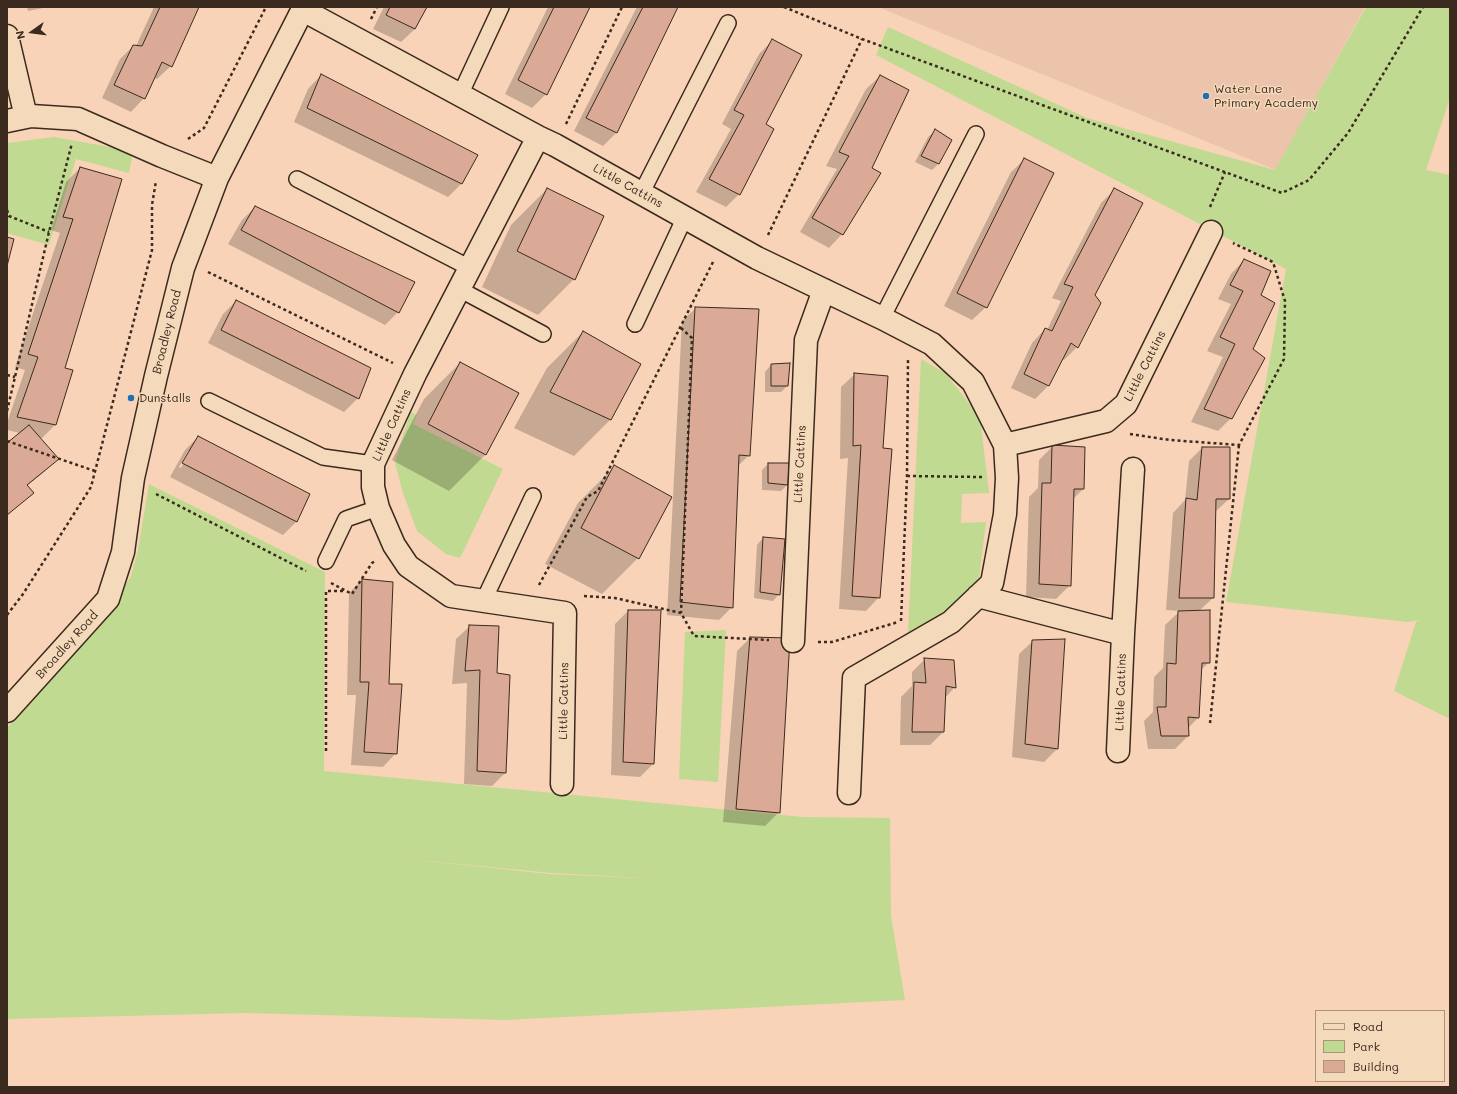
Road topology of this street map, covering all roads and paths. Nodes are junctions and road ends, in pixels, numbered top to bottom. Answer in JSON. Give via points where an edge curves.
{"nodes":[{"id":1,"x":266,"y":7,"type":"edge"},
{"id":2,"x":501,"y":7,"type":"edge"},
{"id":3,"x":622,"y":7,"type":"edge"},
{"id":4,"x":784,"y":7,"type":"edge"},
{"id":5,"x":1423,"y":7,"type":"edge"},
{"id":6,"x":303,"y":8,"type":"edge"},
{"id":7,"x":728,"y":23,"type":"dead end"},
{"id":8,"x":7,"y":36,"type":"edge"},
{"id":9,"x":862,"y":39,"type":"junction"},
{"id":10,"x":460,"y":95,"type":"junction"},
{"id":11,"x":16,"y":119,"type":"edge"},
{"id":12,"x":78,"y":119,"type":"junction"},
{"id":13,"x":976,"y":134,"type":"dead end"},
{"id":14,"x":547,"y":141,"type":"junction"},
{"id":15,"x":162,"y":156,"type":"junction"},
{"id":16,"x":1225,"y":172,"type":"junction"},
{"id":17,"x":217,"y":178,"type":"junction"},
{"id":18,"x":297,"y":179,"type":"dead end"},
{"id":19,"x":641,"y":194,"type":"junction"},
{"id":20,"x":7,"y":210,"type":"edge"},
{"id":21,"x":686,"y":217,"type":"junction"},
{"id":22,"x":1209,"y":223,"type":"joint"},
{"id":23,"x":49,"y":232,"type":"junction"},
{"id":24,"x":725,"y":239,"type":"junction"},
{"id":25,"x":1250,"y":251,"type":"dead end"},
{"id":26,"x":757,"y":258,"type":"junction"},
{"id":27,"x":211,"y":265,"type":"dead end"},
{"id":28,"x":470,"y":268,"type":"junction"},
{"id":29,"x":208,"y":272,"type":"junction"},
{"id":30,"x":206,"y":279,"type":"dead end"},
{"id":31,"x":459,"y":289,"type":"junction"},
{"id":32,"x":824,"y":290,"type":"junction"},
{"id":33,"x":882,"y":318,"type":"junction"},
{"id":34,"x":635,"y":324,"type":"dead end"},
{"id":35,"x":681,"y":328,"type":"junction"},
{"id":36,"x":908,"y":332,"type":"junction"},
{"id":37,"x":543,"y":334,"type":"dead end"},
{"id":38,"x":415,"y":374,"type":"junction"},
{"id":39,"x":7,"y":375,"type":"edge"},
{"id":40,"x":15,"y":377,"type":"junction"},
{"id":41,"x":209,"y":401,"type":"dead end"},
{"id":42,"x":7,"y":411,"type":"edge"},
{"id":43,"x":1106,"y":421,"type":"junction"},
{"id":44,"x":7,"y":441,"type":"edge"},
{"id":45,"x":1005,"y":445,"type":"junction"},
{"id":46,"x":1239,"y":445,"type":"junction"},
{"id":47,"x":373,"y":464,"type":"junction"},
{"id":48,"x":1133,"y":469,"type":"dead end"},
{"id":49,"x":95,"y":471,"type":"junction"},
{"id":50,"x":907,"y":476,"type":"junction"},
{"id":51,"x":1007,"y":478,"type":"junction"},
{"id":52,"x":533,"y":496,"type":"dead end"},
{"id":53,"x":162,"y":497,"type":"dead end"},
{"id":54,"x":378,"y":508,"type":"junction"},
{"id":55,"x":394,"y":546,"type":"junction"},
{"id":56,"x":326,"y":561,"type":"dead end"},
{"id":57,"x":311,"y":573,"type":"dead end"},
{"id":58,"x":325,"y":580,"type":"dead end"},
{"id":59,"x":346,"y":591,"type":"junction"},
{"id":60,"x":978,"y":596,"type":"junction"},
{"id":61,"x":483,"y":602,"type":"junction"},
{"id":62,"x":526,"y":608,"type":"junction"},
{"id":63,"x":565,"y":613,"type":"junction"},
{"id":64,"x":681,"y":613,"type":"junction"},
{"id":65,"x":7,"y":615,"type":"edge"},
{"id":66,"x":901,"y":621,"type":"junction"},
{"id":67,"x":1123,"y":634,"type":"junction"},
{"id":68,"x":792,"y":641,"type":"junction"},
{"id":69,"x":902,"y":651,"type":"junction"},
{"id":70,"x":7,"y":712,"type":"edge"},
{"id":71,"x":1210,"y":723,"type":"dead end"},
{"id":72,"x":326,"y":750,"type":"dead end"},
{"id":73,"x":1118,"y":751,"type":"dead end"},
{"id":74,"x":562,"y":784,"type":"dead end"},
{"id":75,"x":849,"y":792,"type":"dead end"}],
"edges":[{"from":1,"to":15,"type":"path","via":[[204,128]]},
{"from":2,"to":10,"type":"lane"},
{"from":3,"to":14,"type":"path"},
{"from":4,"to":9,"type":"path"},
{"from":5,"to":16,"type":"path","via":[[1348,133],[1309,180],[1282,193]]},
{"from":6,"to":10,"type":"street","name":"Little Cattins"},
{"from":6,"to":17,"type":"street","name":"Broadley Road"},
{"from":7,"to":19,"type":"lane"},
{"from":8,"to":11,"type":"street"},
{"from":9,"to":16,"type":"path"},
{"from":9,"to":26,"type":"path"},
{"from":10,"to":14,"type":"street","name":"Little Cattins"},
{"from":11,"to":12,"type":"street","via":[[31,116]]},
{"from":12,"to":15,"type":"street"},
{"from":12,"to":23,"type":"path"},
{"from":13,"to":33,"type":"lane"},
{"from":14,"to":19,"type":"street","name":"Little Cattins"},
{"from":14,"to":28,"type":"street","name":"Little Cattins"},
{"from":15,"to":17,"type":"street"},
{"from":15,"to":49,"type":"path","via":[[152,205],[152,250]]},
{"from":16,"to":22,"type":"path"},
{"from":17,"to":70,"type":"street","name":"Broadley Road","via":[[183,268],[133,478],[123,552],[108,599]]},
{"from":18,"to":28,"type":"lane"},
{"from":19,"to":21,"type":"street","name":"Little Cattins"},
{"from":20,"to":23,"type":"path","via":[[9,216]]},
{"from":21,"to":24,"type":"street","name":"Little Cattins"},
{"from":21,"to":34,"type":"lane"},
{"from":22,"to":43,"type":"street","name":"Little Cattins","via":[[1126,404]]},
{"from":23,"to":40,"type":"path"},
{"from":24,"to":26,"type":"street","name":"Little Cattins"},
{"from":24,"to":35,"type":"path"},
{"from":25,"to":46,"type":"path","via":[[1273,262],[1285,302],[1284,359]]},
{"from":26,"to":32,"type":"street","name":"Little Cattins"},
{"from":27,"to":29,"type":"path"},
{"from":28,"to":31,"type":"street","name":"Little Cattins"},
{"from":29,"to":30,"type":"path"},
{"from":29,"to":38,"type":"path"},
{"from":31,"to":37,"type":"lane"},
{"from":31,"to":38,"type":"street","name":"Little Cattins"},
{"from":32,"to":33,"type":"street","name":"Little Cattins"},
{"from":32,"to":68,"type":"street","name":"Little Cattins","via":[[806,340]]},
{"from":33,"to":36,"type":"street","name":"Little Cattins"},
{"from":35,"to":62,"type":"path","via":[[598,491],[586,497]]},
{"from":35,"to":64,"type":"path","via":[[692,338]]},
{"from":36,"to":45,"type":"street","name":"Little Cattins","via":[[932,344],[973,382]]},
{"from":36,"to":50,"type":"path"},
{"from":38,"to":47,"type":"street","name":"Little Cattins"},
{"from":39,"to":40,"type":"path"},
{"from":40,"to":42,"type":"path"},
{"from":41,"to":47,"type":"lane","via":[[323,457]]},
{"from":43,"to":45,"type":"street","name":"Little Cattins"},
{"from":43,"to":46,"type":"path","via":[[1124,433],[1170,440]]},
{"from":44,"to":49,"type":"path"},
{"from":45,"to":51,"type":"street","name":"Little Cattins"},
{"from":46,"to":71,"type":"path"},
{"from":47,"to":54,"type":"street","name":"Little Cattins","via":[[373,486]]},
{"from":48,"to":67,"type":"street","name":"Little Cattins"},
{"from":49,"to":65,"type":"path","via":[[91,487]]},
{"from":50,"to":51,"type":"path"},
{"from":50,"to":66,"type":"path"},
{"from":51,"to":60,"type":"street","name":"Little Cattins","via":[[1005,514],[992,583]]},
{"from":52,"to":61,"type":"lane"},
{"from":53,"to":57,"type":"path"},
{"from":54,"to":55,"type":"street","name":"Little Cattins"},
{"from":54,"to":56,"type":"lane","via":[[346,519]]},
{"from":55,"to":59,"type":"path","via":[[372,563],[352,594]]},
{"from":55,"to":61,"type":"street","name":"Little Cattins","via":[[408,566],[451,596]]},
{"from":58,"to":59,"type":"path"},
{"from":59,"to":72,"type":"path","via":[[326,591]]},
{"from":60,"to":67,"type":"street"},
{"from":60,"to":69,"type":"street","name":"Little Cattins","via":[[951,622]]},
{"from":61,"to":62,"type":"street","name":"Little Cattins"},
{"from":62,"to":63,"type":"street","name":"Little Cattins"},
{"from":63,"to":64,"type":"path","via":[[577,595],[615,598]]},
{"from":63,"to":74,"type":"street","name":"Little Cattins"},
{"from":64,"to":68,"type":"path","via":[[694,636]]},
{"from":66,"to":68,"type":"path","via":[[832,642]]},
{"from":66,"to":69,"type":"path"},
{"from":67,"to":73,"type":"street","name":"Little Cattins"},
{"from":69,"to":75,"type":"street","name":"Little Cattins","via":[[854,678]]}]}
